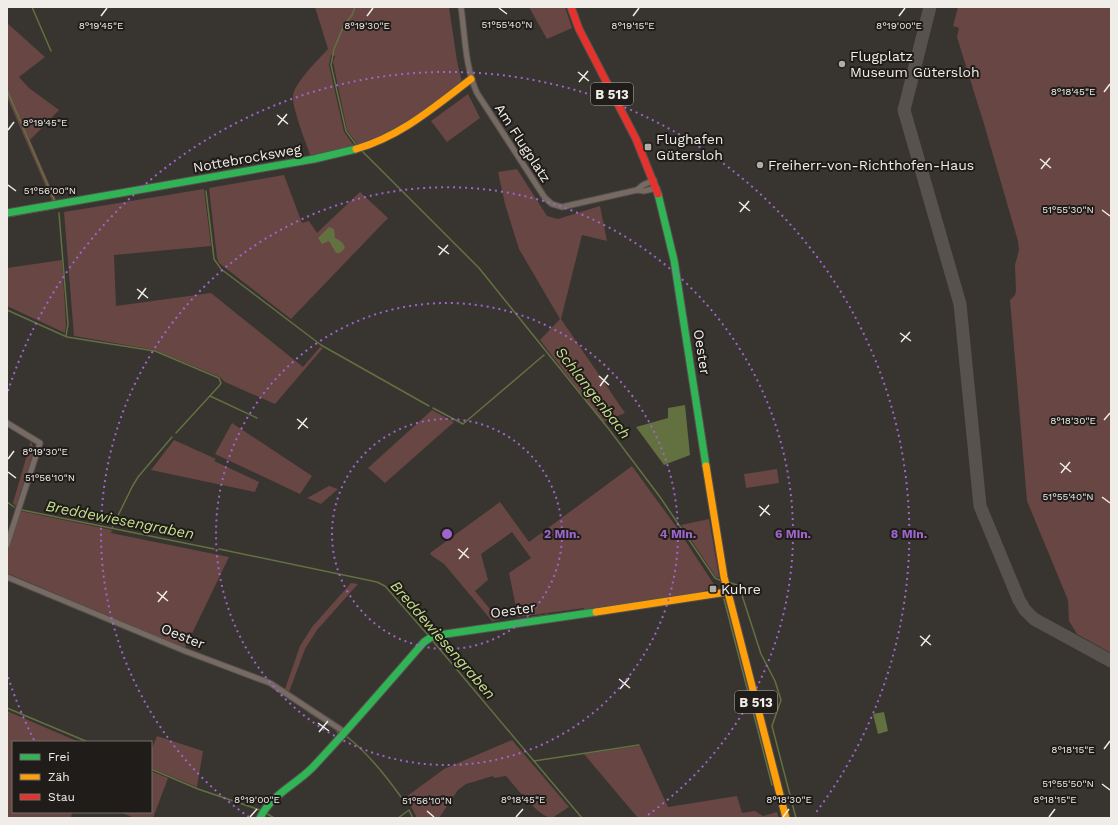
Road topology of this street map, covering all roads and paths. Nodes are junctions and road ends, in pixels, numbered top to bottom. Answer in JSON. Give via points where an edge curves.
{"nodes":[{"id":1,"x":461,"y":7,"type":"edge"},
{"id":2,"x":571,"y":7,"type":"edge"},
{"id":3,"x":472,"y":78,"type":"junction"},
{"id":4,"x":654,"y":180,"type":"junction"},
{"id":5,"x":656,"y":188,"type":"junction"},
{"id":6,"x":637,"y":190,"type":"junction"},
{"id":7,"x":7,"y":214,"type":"edge"},
{"id":8,"x":7,"y":423,"type":"edge"},
{"id":9,"x":7,"y":545,"type":"edge"},
{"id":10,"x":7,"y":577,"type":"edge"},
{"id":11,"x":727,"y":589,"type":"junction"},
{"id":12,"x":343,"y":731,"type":"junction"},
{"id":13,"x":260,"y":818,"type":"edge"},
{"id":14,"x":786,"y":818,"type":"edge"}],
"edges":[{"from":1,"to":3,"type":"street","name":"Am Flugplatz"},
{"from":2,"to":4,"type":"street","number":"B 513","via":[[579,29],[636,139]]},
{"from":3,"to":6,"type":"street","name":"Am Flugplatz","via":[[482,100],[545,198],[552,204],[571,206]]},
{"from":3,"to":7,"type":"street","name":"Nottebrocksweg","via":[[405,128],[359,149],[328,157]]},
{"from":4,"to":5,"type":"street","number":"B 513"},
{"from":4,"to":6,"type":"street","name":"Am Flugplatz"},
{"from":5,"to":6,"type":"street","name":"Am Flugplatz"},
{"from":5,"to":11,"type":"street","name":"Oester","number":"B 513","via":[[674,260]]},
{"from":8,"to":9,"type":"street","via":[[40,444]]},
{"from":10,"to":12,"type":"street","name":"Oester","via":[[185,651],[270,683]]},
{"from":11,"to":12,"type":"street","name":"Oester","via":[[430,638]]},
{"from":11,"to":14,"type":"street","name":"Oester","number":"B 513"},
{"from":12,"to":13,"type":"street","name":"Oester","via":[[311,769],[273,800]]}]}
